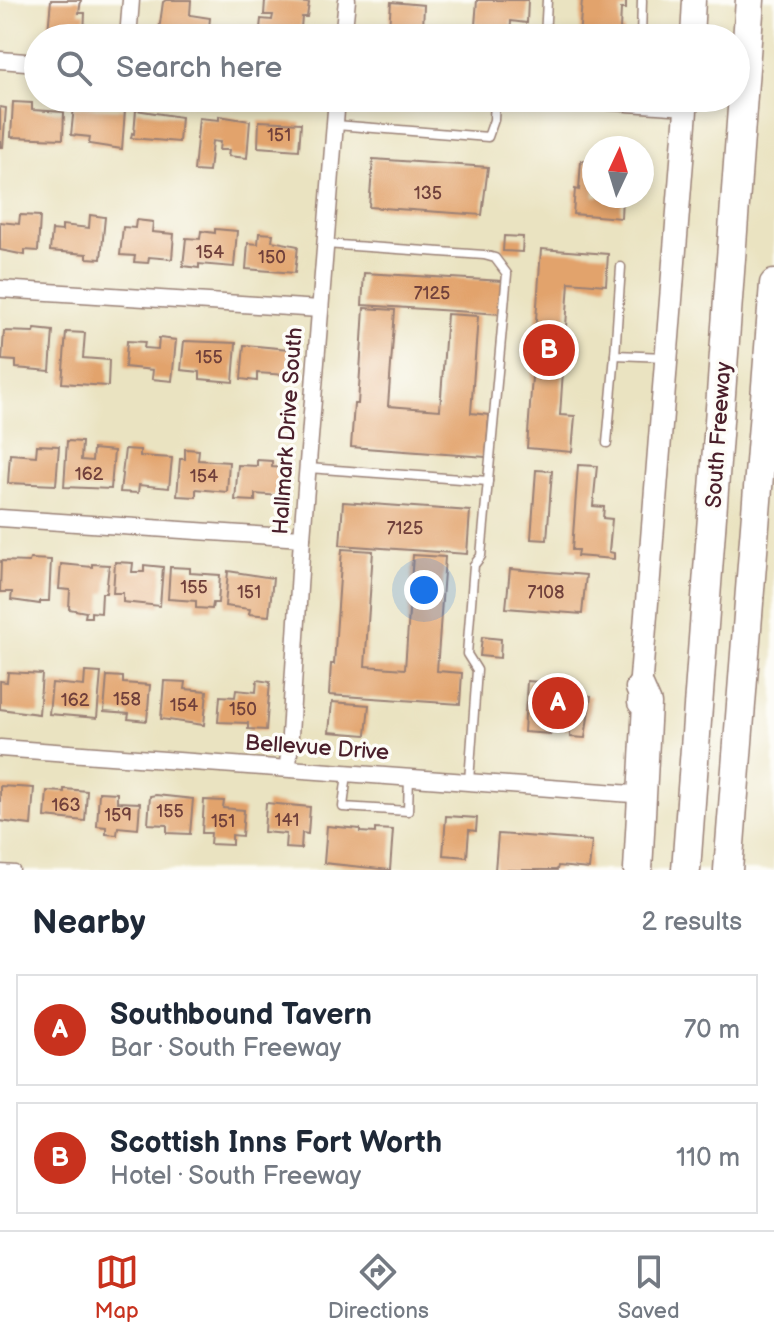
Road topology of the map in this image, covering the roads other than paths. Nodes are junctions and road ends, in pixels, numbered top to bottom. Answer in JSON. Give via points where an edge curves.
{"nodes":[{"id":1,"x":131,"y":0,"type":"edge"},
{"id":2,"x":347,"y":0,"type":"edge"},
{"id":3,"x":547,"y":0,"type":"edge"},
{"id":4,"x":642,"y":0,"type":"edge"},
{"id":5,"x":694,"y":0,"type":"edge"},
{"id":6,"x":750,"y":0,"type":"edge"},
{"id":7,"x":129,"y":24,"type":"edge"},
{"id":8,"x":344,"y":24,"type":"edge"},
{"id":9,"x":546,"y":24,"type":"edge"},
{"id":10,"x":641,"y":24,"type":"edge"},
{"id":11,"x":693,"y":24,"type":"edge"},
{"id":12,"x":748,"y":24,"type":"edge"},
{"id":13,"x":0,"y":60,"type":"edge"},
{"id":14,"x":24,"y":62,"type":"edge"},
{"id":15,"x":336,"y":112,"type":"edge"},
{"id":16,"x":494,"y":112,"type":"edge"},
{"id":17,"x":686,"y":112,"type":"edge"},
{"id":18,"x":742,"y":112,"type":"edge"},
{"id":19,"x":335,"y":125,"type":"junction"},
{"id":20,"x":325,"y":244,"type":"junction"},
{"id":21,"x":621,"y":267,"type":"dead end"},
{"id":22,"x":774,"y":284,"type":"edge"},
{"id":23,"x":0,"y":289,"type":"edge"},
{"id":24,"x":320,"y":309,"type":"junction"},
{"id":25,"x":615,"y":355,"type":"junction"},
{"id":26,"x":667,"y":357,"type":"junction"},
{"id":27,"x":607,"y":443,"type":"dead end"},
{"id":28,"x":308,"y":468,"type":"junction"},
{"id":29,"x":488,"y":481,"type":"junction"},
{"id":30,"x":0,"y":518,"type":"edge"},
{"id":31,"x":302,"y":538,"type":"junction"},
{"id":32,"x":640,"y":688,"type":"junction"},
{"id":33,"x":0,"y":748,"type":"edge"},
{"id":34,"x":288,"y":768,"type":"junction"},
{"id":35,"x":347,"y":773,"type":"junction"},
{"id":36,"x":409,"y":777,"type":"junction"},
{"id":37,"x":469,"y":781,"type":"junction"},
{"id":38,"x":632,"y":794,"type":"junction"},
{"id":39,"x":0,"y":869,"type":"edge"},
{"id":40,"x":15,"y":870,"type":"edge"},
{"id":41,"x":626,"y":870,"type":"edge"},
{"id":42,"x":638,"y":870,"type":"edge"},
{"id":43,"x":686,"y":870,"type":"edge"},
{"id":44,"x":728,"y":870,"type":"edge"}],
"edges":[{"from":1,"to":7,"type":"street"},
{"from":2,"to":8,"type":"street"},
{"from":3,"to":9,"type":"lane"},
{"from":4,"to":10,"type":"lane"},
{"from":5,"to":11,"type":"main road"},
{"from":6,"to":12,"type":"highway","name":"South Freeway"},
{"from":13,"to":14,"type":"street"},
{"from":15,"to":19,"type":"street","name":"Hallmark Drive South"},
{"from":16,"to":19,"type":"lane","via":[[488,137]]},
{"from":17,"to":26,"type":"main road"},
{"from":18,"to":43,"type":"highway","name":"South Freeway"},
{"from":19,"to":20,"type":"street","name":"Hallmark Drive South"},
{"from":20,"to":24,"type":"street","name":"Hallmark Drive South"},
{"from":20,"to":29,"type":"lane","via":[[484,255],[502,265],[507,285]]},
{"from":21,"to":25,"type":"lane"},
{"from":22,"to":44,"type":"highway","name":"South Freeway"},
{"from":23,"to":24,"type":"street"},
{"from":24,"to":28,"type":"street","name":"Hallmark Drive South"},
{"from":25,"to":26,"type":"lane"},
{"from":25,"to":27,"type":"lane"},
{"from":26,"to":32,"type":"main road"},
{"from":28,"to":29,"type":"lane"},
{"from":28,"to":31,"type":"street","name":"Hallmark Drive South"},
{"from":29,"to":37,"type":"lane","via":[[467,654],[477,670]]},
{"from":30,"to":31,"type":"street"},
{"from":31,"to":34,"type":"street","name":"Hallmark Drive South"},
{"from":32,"to":38,"type":"main road"},
{"from":32,"to":42,"type":"highway","via":[[647,704]]},
{"from":33,"to":34,"type":"street","name":"Bellevue Drive"},
{"from":34,"to":35,"type":"street","name":"Bellevue Drive"},
{"from":35,"to":36,"type":"street","name":"Bellevue Drive"},
{"from":35,"to":36,"type":"lane","via":[[343,807],[408,811]]},
{"from":36,"to":37,"type":"street","name":"Bellevue Drive"},
{"from":37,"to":38,"type":"street","name":"Bellevue Drive"},
{"from":38,"to":41,"type":"main road"},
{"from":39,"to":40,"type":"lane"}]}
